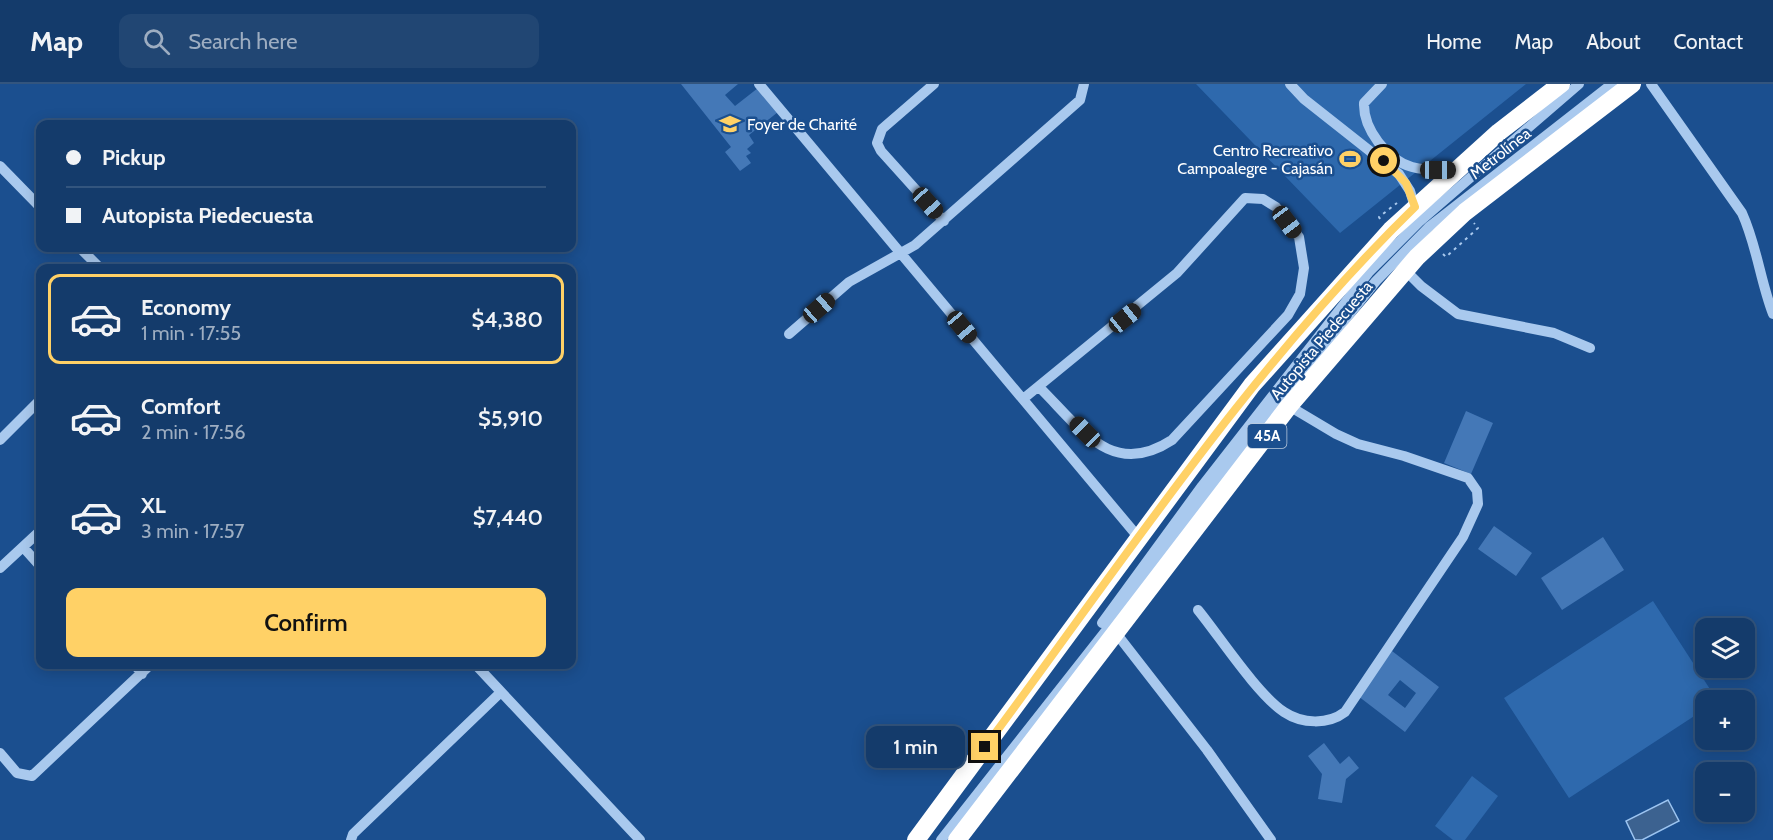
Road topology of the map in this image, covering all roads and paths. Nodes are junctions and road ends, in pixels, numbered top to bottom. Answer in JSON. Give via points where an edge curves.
{"nodes":[{"id":1,"x":775,"y":84,"type":"edge"},
{"id":2,"x":934,"y":84,"type":"edge"},
{"id":3,"x":1084,"y":84,"type":"edge"},
{"id":4,"x":1290,"y":84,"type":"edge"},
{"id":5,"x":1382,"y":84,"type":"edge"},
{"id":6,"x":1562,"y":84,"type":"edge"},
{"id":7,"x":1579,"y":84,"type":"edge"},
{"id":8,"x":1612,"y":84,"type":"edge"},
{"id":9,"x":1632,"y":84,"type":"edge"},
{"id":10,"x":1650,"y":84,"type":"edge"},
{"id":11,"x":762,"y":87,"type":"edge"},
{"id":12,"x":0,"y":166,"type":"edge"},
{"id":13,"x":1455,"y":170,"type":"junction"},
{"id":14,"x":36,"y":203,"type":"edge"},
{"id":15,"x":1415,"y":207,"type":"junction"},
{"id":16,"x":1465,"y":212,"type":"junction"},
{"id":17,"x":944,"y":221,"type":"junction"},
{"id":18,"x":84,"y":252,"type":"edge"},
{"id":19,"x":1441,"y":252,"type":"dead end"},
{"id":20,"x":902,"y":255,"type":"junction"},
{"id":21,"x":96,"y":264,"type":"edge"},
{"id":22,"x":1406,"y":270,"type":"junction"},
{"id":23,"x":1773,"y":314,"type":"edge"},
{"id":24,"x":789,"y":334,"type":"dead end"},
{"id":25,"x":1590,"y":348,"type":"dead end"},
{"id":26,"x":1039,"y":387,"type":"junction"},
{"id":27,"x":1023,"y":399,"type":"junction"},
{"id":28,"x":36,"y":404,"type":"edge"},
{"id":29,"x":1289,"y":406,"type":"junction"},
{"id":30,"x":0,"y":440,"type":"edge"},
{"id":31,"x":36,"y":535,"type":"edge"},
{"id":32,"x":1139,"y":538,"type":"junction"},
{"id":33,"x":23,"y":547,"type":"junction"},
{"id":34,"x":36,"y":562,"type":"edge"},
{"id":35,"x":0,"y":568,"type":"edge"},
{"id":36,"x":1198,"y":610,"type":"dead end"},
{"id":37,"x":1116,"y":633,"type":"junction"},
{"id":38,"x":138,"y":669,"type":"edge"},
{"id":39,"x":146,"y":669,"type":"edge"},
{"id":40,"x":480,"y":669,"type":"edge"},
{"id":41,"x":142,"y":674,"type":"junction"},
{"id":42,"x":501,"y":692,"type":"junction"},
{"id":43,"x":0,"y":753,"type":"edge"},
{"id":44,"x":351,"y":840,"type":"edge"},
{"id":45,"x":640,"y":840,"type":"edge"},
{"id":46,"x":916,"y":840,"type":"edge"},
{"id":47,"x":935,"y":840,"type":"edge"},
{"id":48,"x":941,"y":840,"type":"edge"},
{"id":49,"x":957,"y":840,"type":"edge"},
{"id":50,"x":1271,"y":840,"type":"edge"}],
"edges":[{"from":1,"to":11,"type":"street"},
{"from":2,"to":17,"type":"street","via":[[882,129],[877,143]]},
{"from":3,"to":17,"type":"street","via":[[1080,100]]},
{"from":4,"to":15,"type":"street","via":[[1399,174]]},
{"from":5,"to":13,"type":"street","via":[[1364,103],[1363,117],[1372,135],[1408,166]]},
{"from":6,"to":13,"type":"highway","name":"Autopista Piedecuesta","number":"45A"},
{"from":7,"to":47,"type":"street","name":"Metrolínea","via":[[1419,222],[1369,272]]},
{"from":8,"to":48,"type":"street","name":"Metrolínea","via":[[1429,227],[1376,281],[1230,463],[1134,595]]},
{"from":9,"to":16,"type":"highway","name":"Autopista Piedecuesta","number":"45A"},
{"from":10,"to":23,"type":"street","via":[[1742,213],[1753,237]]},
{"from":11,"to":20,"type":"street"},
{"from":12,"to":14,"type":"street"},
{"from":13,"to":15,"type":"highway","name":"Autopista Piedecuesta","number":"45A"},
{"from":15,"to":32,"type":"highway","name":"Autopista Piedecuesta","number":"45A","via":[[1358,264],[1252,385]]},
{"from":16,"to":19,"type":"path","via":[[1478,228],[1446,257]]},
{"from":16,"to":22,"type":"highway","name":"Autopista Piedecuesta","number":"45A"},
{"from":17,"to":20,"type":"street"},
{"from":18,"to":21,"type":"street"},
{"from":20,"to":24,"type":"street","via":[[866,270]]},
{"from":20,"to":27,"type":"street"},
{"from":22,"to":25,"type":"street","via":[[1458,314],[1554,333]]},
{"from":22,"to":29,"type":"highway","name":"Autopista Piedecuesta","number":"45A"},
{"from":26,"to":26,"type":"street","via":[[1100,447],[1133,455],[1158,449],[1172,440],[1296,303],[1304,268],[1299,237],[1276,207],[1263,199],[1245,198],[1177,273]]},
{"from":26,"to":27,"type":"street"},
{"from":27,"to":32,"type":"street"},
{"from":28,"to":30,"type":"street"},
{"from":29,"to":36,"type":"street","via":[[1358,444],[1468,478],[1477,491],[1476,513],[1337,718],[1317,722],[1285,712],[1268,697]]},
{"from":29,"to":37,"type":"highway","name":"Autopista Piedecuesta","number":"45A"},
{"from":31,"to":33,"type":"street"},
{"from":32,"to":46,"type":"highway","name":"Autopista Piedecuesta","number":"45A"},
{"from":33,"to":34,"type":"street"},
{"from":33,"to":35,"type":"street"},
{"from":37,"to":49,"type":"highway","name":"Autopista Piedecuesta","number":"45A"},
{"from":37,"to":50,"type":"street"},
{"from":38,"to":41,"type":"street"},
{"from":39,"to":41,"type":"street"},
{"from":40,"to":42,"type":"street"},
{"from":41,"to":43,"type":"street","via":[[32,776],[17,773]]},
{"from":42,"to":44,"type":"street"},
{"from":42,"to":45,"type":"street"}]}
